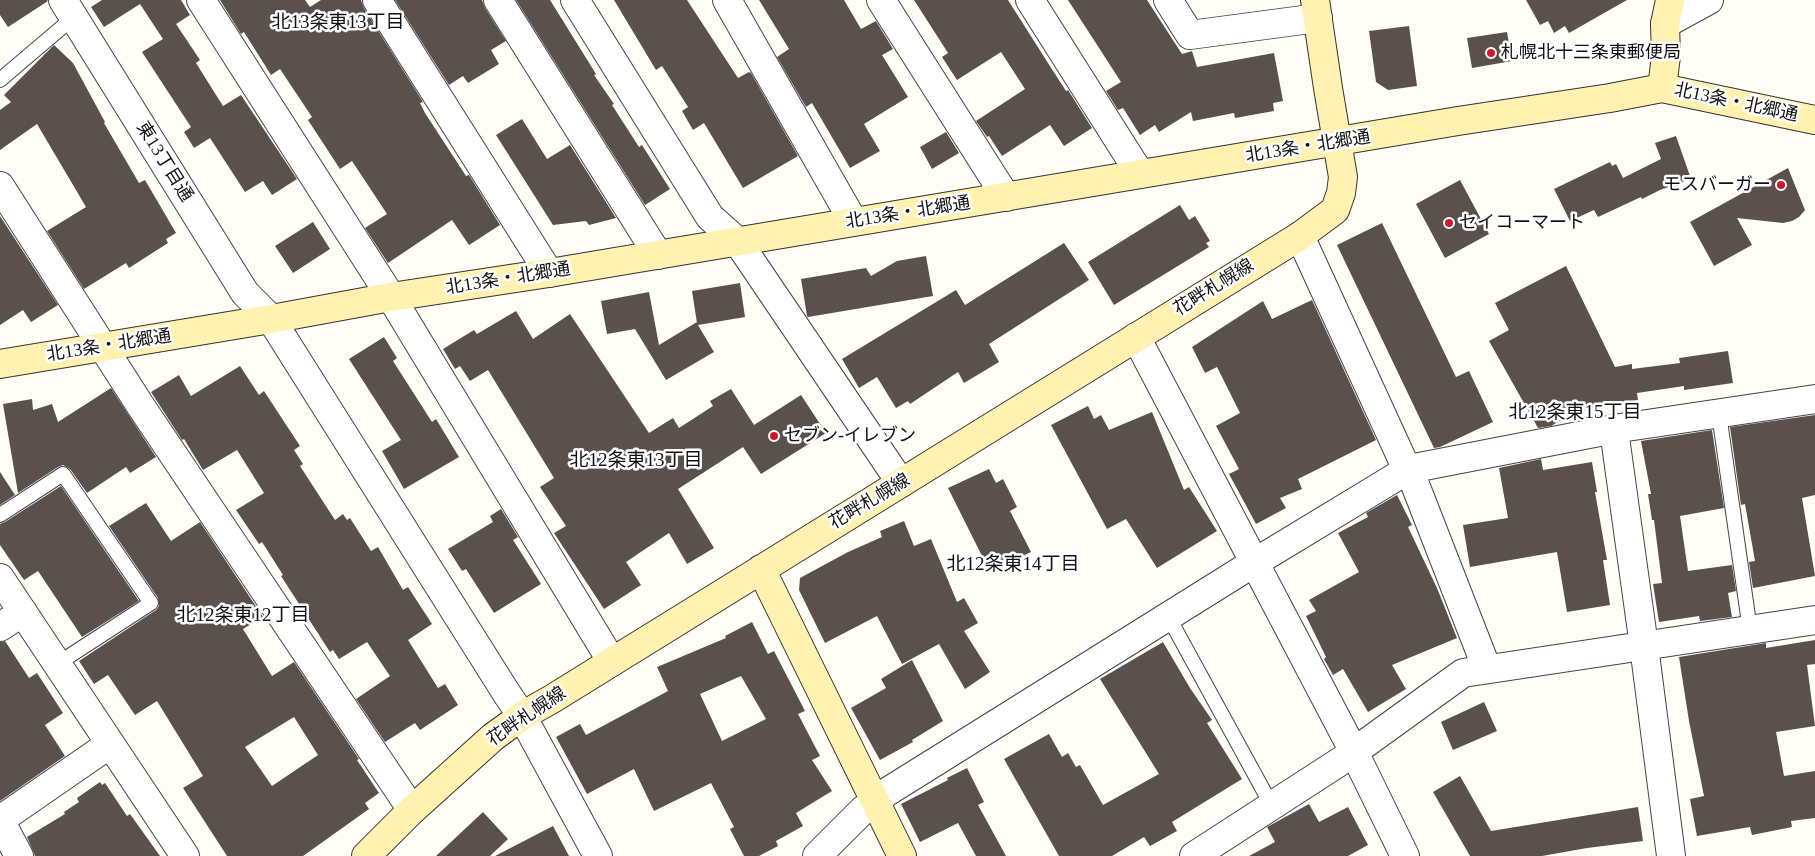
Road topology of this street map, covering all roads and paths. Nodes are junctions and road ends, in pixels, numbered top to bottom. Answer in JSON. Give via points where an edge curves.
{"nodes":[{"id":1,"x":201,"y":0,"type":"edge"},
{"id":2,"x":377,"y":0,"type":"edge"},
{"id":3,"x":498,"y":0,"type":"edge"},
{"id":4,"x":574,"y":0,"type":"edge"},
{"id":5,"x":727,"y":0,"type":"edge"},
{"id":6,"x":881,"y":0,"type":"edge"},
{"id":7,"x":1030,"y":0,"type":"edge"},
{"id":8,"x":1168,"y":0,"type":"edge"},
{"id":9,"x":1710,"y":0,"type":"edge"},
{"id":10,"x":68,"y":8,"type":"edge"},
{"id":11,"x":1317,"y":9,"type":"edge"},
{"id":12,"x":1668,"y":12,"type":"edge"},
{"id":13,"x":0,"y":80,"type":"edge"},
{"id":14,"x":1662,"y":88,"type":"junction"},
{"id":15,"x":1815,"y":120,"type":"edge"},
{"id":16,"x":1337,"y":142,"type":"junction"},
{"id":17,"x":1140,"y":174,"type":"junction"},
{"id":18,"x":0,"y":186,"type":"edge"},
{"id":19,"x":1006,"y":197,"type":"junction"},
{"id":20,"x":853,"y":221,"type":"junction"},
{"id":21,"x":1300,"y":236,"type":"junction"},
{"id":22,"x":738,"y":242,"type":"junction"},
{"id":23,"x":658,"y":255,"type":"junction"},
{"id":24,"x":549,"y":273,"type":"junction"},
{"id":25,"x":391,"y":297,"type":"junction"},
{"id":26,"x":270,"y":319,"type":"junction"},
{"id":27,"x":1136,"y":337,"type":"junction"},
{"id":28,"x":104,"y":348,"type":"junction"},
{"id":29,"x":0,"y":364,"type":"edge"},
{"id":30,"x":1815,"y":399,"type":"edge"},
{"id":31,"x":1719,"y":414,"type":"junction"},
{"id":32,"x":1614,"y":430,"type":"junction"},
{"id":33,"x":1409,"y":469,"type":"junction"},
{"id":34,"x":901,"y":483,"type":"junction"},
{"id":35,"x":0,"y":515,"type":"edge"},
{"id":36,"x":1254,"y":563,"type":"junction"},
{"id":37,"x":762,"y":570,"type":"junction"},
{"id":38,"x":0,"y":578,"type":"edge"},
{"id":39,"x":23,"y":612,"type":"junction"},
{"id":40,"x":1168,"y":616,"type":"junction"},
{"id":41,"x":1815,"y":620,"type":"edge"},
{"id":42,"x":0,"y":627,"type":"edge"},
{"id":43,"x":1750,"y":630,"type":"junction"},
{"id":44,"x":1644,"y":646,"type":"junction"},
{"id":45,"x":612,"y":662,"type":"junction"},
{"id":46,"x":57,"y":664,"type":"junction"},
{"id":47,"x":1487,"y":669,"type":"junction"},
{"id":48,"x":522,"y":716,"type":"junction"},
{"id":49,"x":110,"y":744,"type":"junction"},
{"id":50,"x":1354,"y":752,"type":"junction"},
{"id":51,"x":874,"y":801,"type":"junction"},
{"id":52,"x":1272,"y":806,"type":"junction"},
{"id":53,"x":412,"y":810,"type":"junction"},
{"id":54,"x":0,"y":820,"type":"edge"},
{"id":55,"x":19,"y":856,"type":"edge"},
{"id":56,"x":185,"y":856,"type":"edge"},
{"id":57,"x":366,"y":856,"type":"edge"},
{"id":58,"x":598,"y":856,"type":"edge"},
{"id":59,"x":817,"y":856,"type":"edge"},
{"id":60,"x":902,"y":856,"type":"edge"},
{"id":61,"x":1194,"y":856,"type":"edge"},
{"id":62,"x":1405,"y":856,"type":"edge"},
{"id":63,"x":1671,"y":856,"type":"edge"}],
"edges":[{"from":1,"to":25,"type":"street"},
{"from":2,"to":24,"type":"street"},
{"from":3,"to":23,"type":"street"},
{"from":4,"to":22,"type":"street","via":[[710,217]]},
{"from":5,"to":20,"type":"street"},
{"from":6,"to":19,"type":"street"},
{"from":7,"to":17,"type":"street"},
{"from":8,"to":11,"type":"street","via":[[1190,35]]},
{"from":9,"to":12,"type":"street"},
{"from":10,"to":13,"type":"lane"},
{"from":10,"to":26,"type":"street","name":"東13丁目通","via":[[245,293]]},
{"from":11,"to":16,"type":"street","name":"花畔札幌線"},
{"from":12,"to":14,"type":"street"},
{"from":14,"to":15,"type":"street","name":"北13条・北郷通"},
{"from":14,"to":16,"type":"street","name":"北13条・北郷通"},
{"from":16,"to":17,"type":"street","name":"北13条・北郷通"},
{"from":16,"to":21,"type":"street","name":"花畔札幌線","via":[[1343,177],[1335,210]]},
{"from":17,"to":19,"type":"street","name":"北13条・北郷通"},
{"from":18,"to":28,"type":"street"},
{"from":19,"to":20,"type":"street","name":"北13条・北郷通"},
{"from":20,"to":22,"type":"street","name":"北13条・北郷通"},
{"from":21,"to":27,"type":"street","name":"花畔札幌線"},
{"from":21,"to":33,"type":"street"},
{"from":22,"to":23,"type":"street","name":"北13条・北郷通"},
{"from":22,"to":34,"type":"street"},
{"from":23,"to":24,"type":"street","name":"北13条・北郷通"},
{"from":24,"to":25,"type":"street","name":"北13条・北郷通"},
{"from":25,"to":26,"type":"street","name":"北13条・北郷通"},
{"from":25,"to":45,"type":"street"},
{"from":26,"to":28,"type":"street","name":"北13条・北郷通"},
{"from":26,"to":48,"type":"street","name":"東13丁目通"},
{"from":27,"to":34,"type":"street","name":"花畔札幌線"},
{"from":27,"to":36,"type":"street"},
{"from":28,"to":29,"type":"street","name":"北13条・北郷通"},
{"from":28,"to":53,"type":"street"},
{"from":30,"to":31,"type":"street"},
{"from":31,"to":32,"type":"street"},
{"from":31,"to":43,"type":"lane"},
{"from":32,"to":33,"type":"street"},
{"from":32,"to":44,"type":"street"},
{"from":33,"to":36,"type":"street"},
{"from":33,"to":47,"type":"street"},
{"from":34,"to":37,"type":"street","name":"花畔札幌線"},
{"from":35,"to":46,"type":"lane","via":[[63,474],[150,603]]},
{"from":36,"to":40,"type":"street"},
{"from":36,"to":50,"type":"street"},
{"from":37,"to":45,"type":"street","name":"花畔札幌線"},
{"from":37,"to":51,"type":"street"},
{"from":38,"to":39,"type":"street"},
{"from":39,"to":42,"type":"street"},
{"from":39,"to":46,"type":"street"},
{"from":40,"to":51,"type":"street"},
{"from":40,"to":52,"type":"lane"},
{"from":41,"to":43,"type":"street"},
{"from":43,"to":44,"type":"street"},
{"from":44,"to":47,"type":"street"},
{"from":44,"to":63,"type":"street"},
{"from":45,"to":48,"type":"street","name":"花畔札幌線"},
{"from":46,"to":49,"type":"street"},
{"from":47,"to":50,"type":"street","via":[[1463,674]]},
{"from":48,"to":53,"type":"street","name":"花畔札幌線","via":[[493,737]]},
{"from":48,"to":58,"type":"street","name":"東13丁目通"},
{"from":49,"to":54,"type":"street"},
{"from":49,"to":56,"type":"street"},
{"from":50,"to":52,"type":"street"},
{"from":50,"to":62,"type":"street"},
{"from":51,"to":59,"type":"street"},
{"from":51,"to":60,"type":"street"},
{"from":52,"to":61,"type":"street"},
{"from":53,"to":57,"type":"street","name":"花畔札幌線"},
{"from":54,"to":55,"type":"street"}]}
